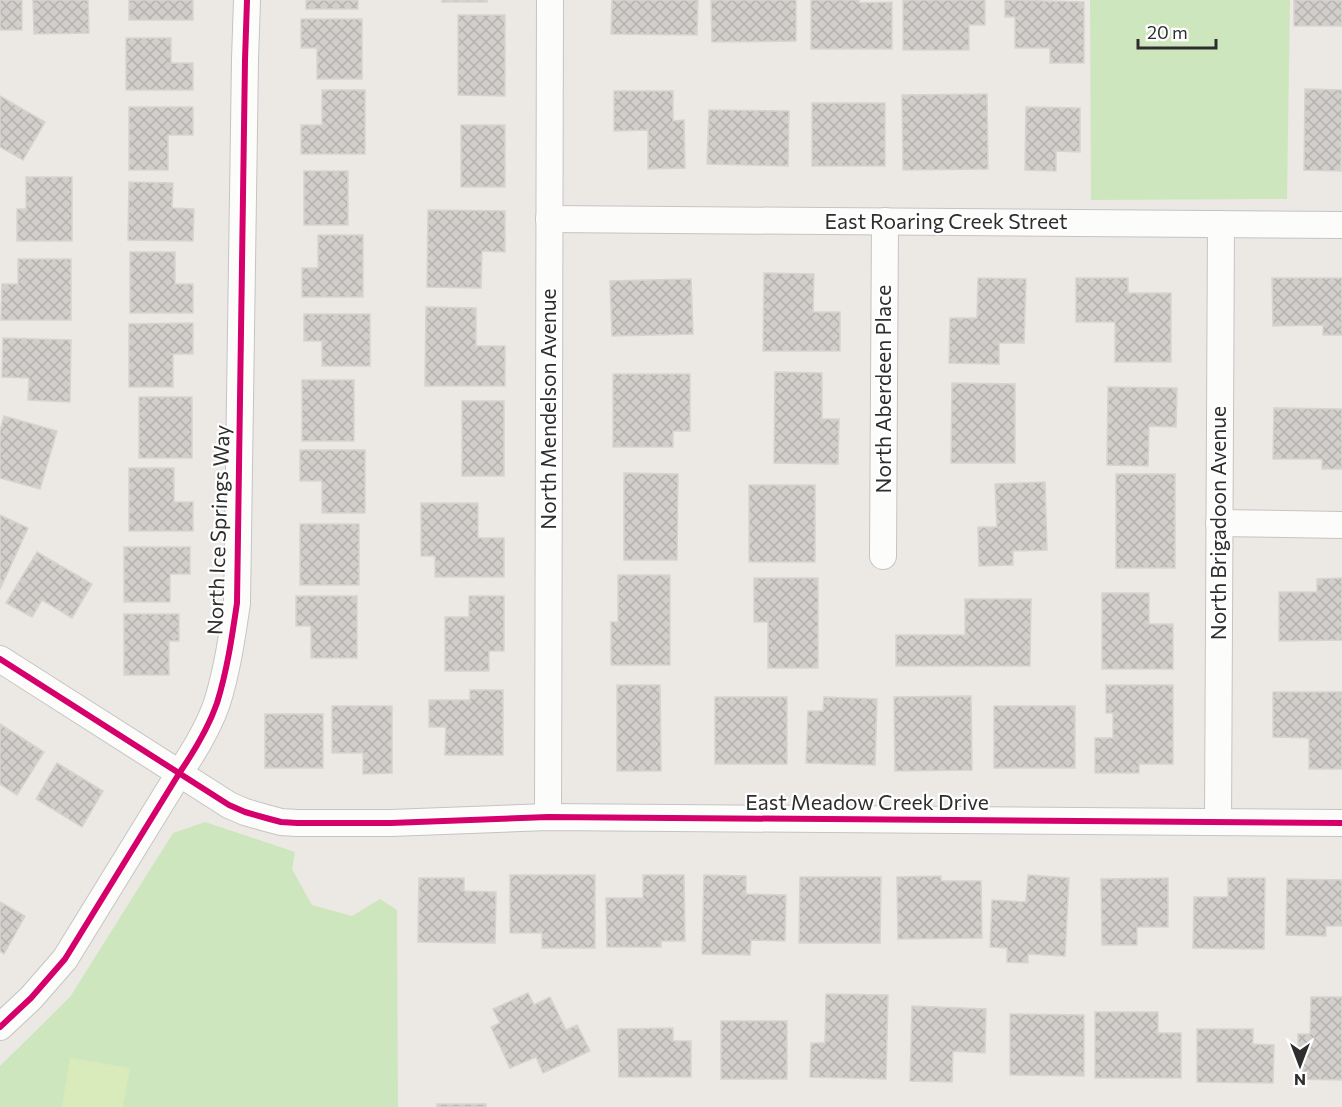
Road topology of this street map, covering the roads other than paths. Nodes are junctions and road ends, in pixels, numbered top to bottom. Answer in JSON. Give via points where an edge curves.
{"nodes":[{"id":1,"x":247,"y":0,"type":"edge"},
{"id":2,"x":550,"y":0,"type":"edge"},
{"id":3,"x":549,"y":219,"type":"junction"},
{"id":4,"x":885,"y":221,"type":"junction"},
{"id":5,"x":1221,"y":224,"type":"junction"},
{"id":6,"x":1342,"y":225,"type":"edge"},
{"id":7,"x":1220,"y":523,"type":"junction"},
{"id":8,"x":1342,"y":525,"type":"edge"},
{"id":9,"x":883,"y":556,"type":"dead end"},
{"id":10,"x":0,"y":659,"type":"edge"},
{"id":11,"x":180,"y":772,"type":"junction"},
{"id":12,"x":548,"y":817,"type":"junction"},
{"id":13,"x":1218,"y":822,"type":"junction"},
{"id":14,"x":1342,"y":823,"type":"edge"},
{"id":15,"x":0,"y":1027,"type":"edge"}],
"edges":[{"from":1,"to":11,"type":"street","name":"North Ice Springs Way","via":[[237,603],[230,654],[216,705]]},
{"from":2,"to":3,"type":"street","name":"North Mendelson Avenue"},
{"from":3,"to":4,"type":"street","name":"East Roaring Creek Street"},
{"from":3,"to":12,"type":"street","name":"North Mendelson Avenue"},
{"from":4,"to":5,"type":"street","name":"East Roaring Creek Street"},
{"from":4,"to":9,"type":"street","name":"North Aberdeen Place"},
{"from":5,"to":6,"type":"street","name":"East Roaring Creek Street"},
{"from":5,"to":7,"type":"street","name":"North Brigadoon Avenue"},
{"from":7,"to":8,"type":"street"},
{"from":7,"to":13,"type":"street","name":"North Brigadoon Avenue"},
{"from":10,"to":11,"type":"street","name":"East Meadow Creek Drive"},
{"from":11,"to":12,"type":"street","name":"East Meadow Creek Drive","via":[[229,805],[297,824]]},
{"from":11,"to":15,"type":"street","name":"North Ice Springs Way","via":[[65,959]]},
{"from":12,"to":13,"type":"street","name":"East Meadow Creek Drive"},
{"from":13,"to":14,"type":"street","name":"East Meadow Creek Drive"}]}
